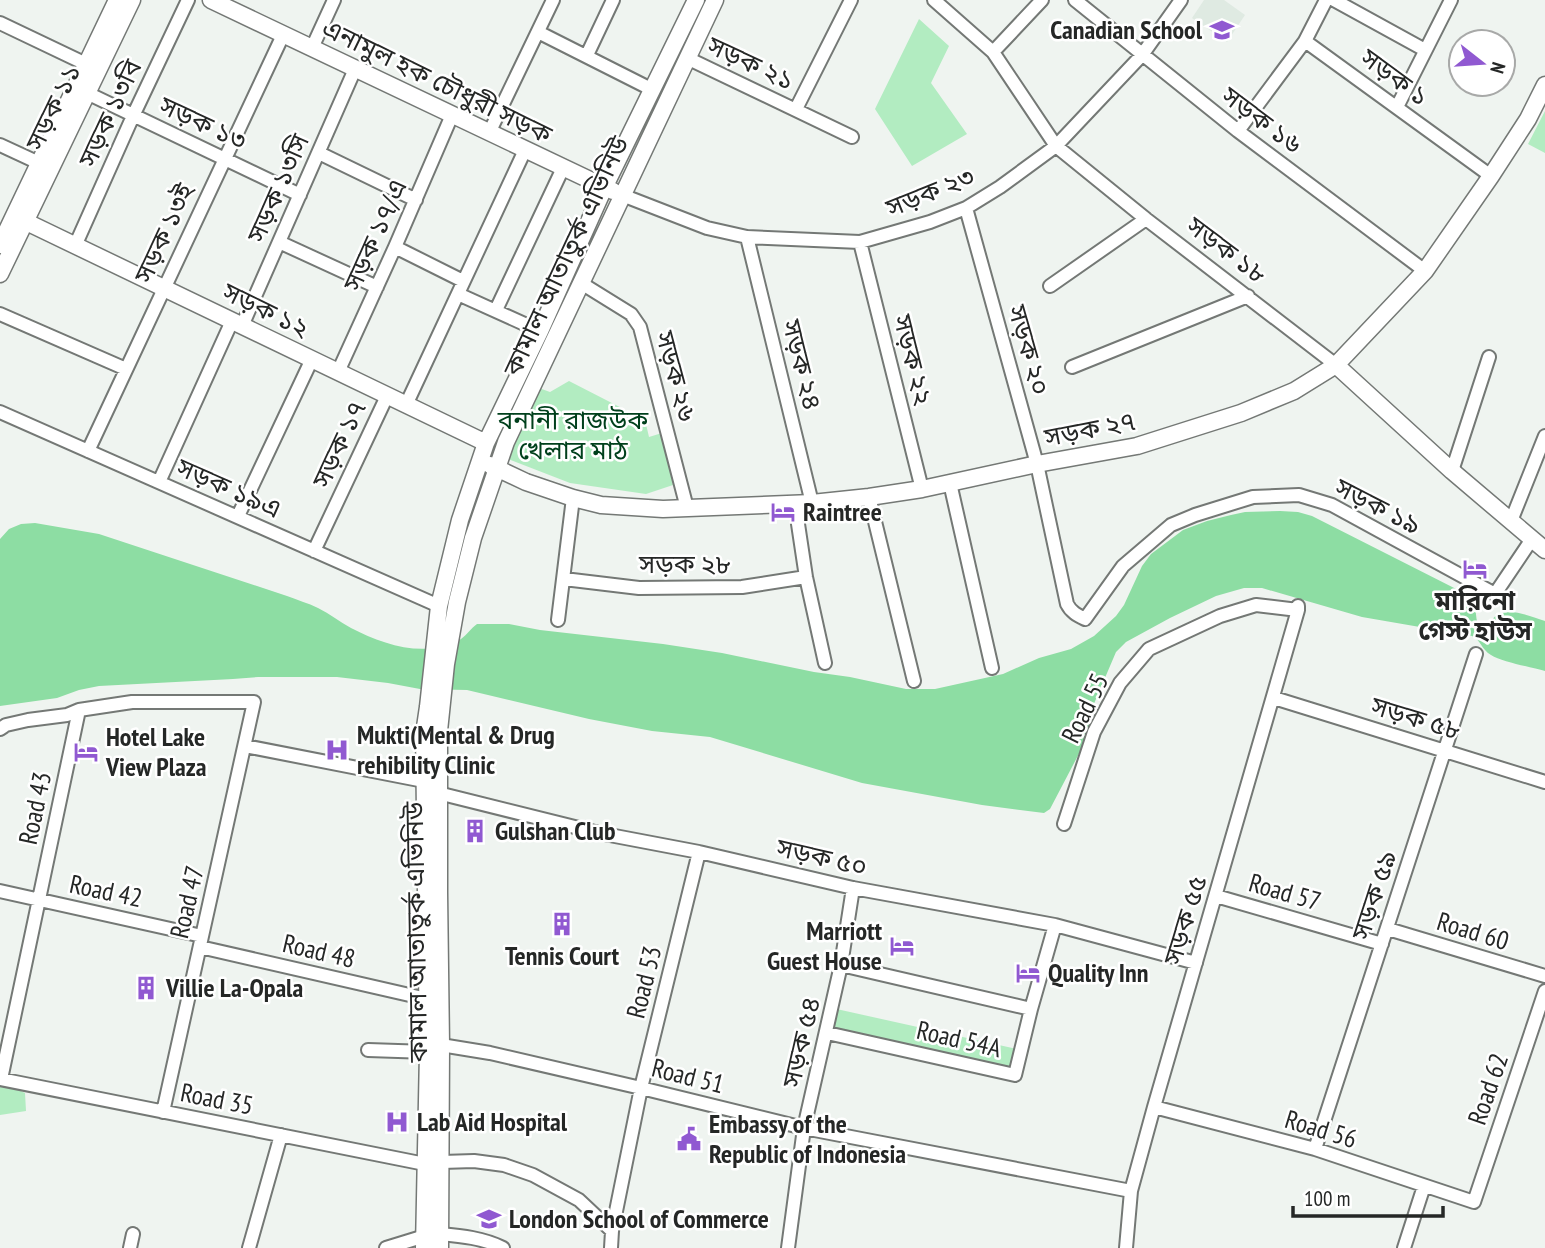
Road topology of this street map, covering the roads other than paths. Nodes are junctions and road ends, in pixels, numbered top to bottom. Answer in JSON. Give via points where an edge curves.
{"nodes":[{"id":1,"x":117,"y":0,"type":"edge"},
{"id":2,"x":131,"y":0,"type":"edge"},
{"id":3,"x":188,"y":0,"type":"edge"},
{"id":4,"x":211,"y":0,"type":"edge"},
{"id":5,"x":334,"y":0,"type":"edge"},
{"id":6,"x":553,"y":0,"type":"edge"},
{"id":7,"x":613,"y":0,"type":"edge"},
{"id":8,"x":696,"y":0,"type":"edge"},
{"id":9,"x":715,"y":0,"type":"edge"},
{"id":10,"x":851,"y":0,"type":"edge"},
{"id":11,"x":934,"y":0,"type":"edge"},
{"id":12,"x":1042,"y":0,"type":"edge"},
{"id":13,"x":1075,"y":0,"type":"edge"},
{"id":14,"x":1181,"y":0,"type":"edge"},
{"id":15,"x":1326,"y":0,"type":"edge"},
{"id":16,"x":1334,"y":0,"type":"edge"},
{"id":17,"x":1451,"y":0,"type":"edge"},
{"id":18,"x":0,"y":23,"type":"edge"},
{"id":19,"x":538,"y":32,"type":"junction"},
{"id":20,"x":283,"y":34,"type":"junction"},
{"id":21,"x":1305,"y":41,"type":"junction"},
{"id":22,"x":312,"y":48,"type":"junction"},
{"id":23,"x":1426,"y":50,"type":"junction"},
{"id":24,"x":993,"y":52,"type":"junction"},
{"id":25,"x":587,"y":55,"type":"junction"},
{"id":26,"x":1142,"y":55,"type":"junction"},
{"id":27,"x":687,"y":58,"type":"junction"},
{"id":28,"x":86,"y":64,"type":"junction"},
{"id":29,"x":355,"y":69,"type":"junction"},
{"id":30,"x":1545,"y":85,"type":"edge"},
{"id":31,"x":653,"y":90,"type":"junction"},
{"id":32,"x":87,"y":93,"type":"junction"},
{"id":33,"x":1397,"y":107,"type":"junction"},
{"id":34,"x":796,"y":109,"type":"junction"},
{"id":35,"x":452,"y":115,"type":"junction"},
{"id":36,"x":133,"y":116,"type":"junction"},
{"id":37,"x":1238,"y":131,"type":"junction"},
{"id":38,"x":489,"y":133,"type":"junction"},
{"id":39,"x":852,"y":137,"type":"dead end"},
{"id":40,"x":0,"y":145,"type":"edge"},
{"id":41,"x":1056,"y":146,"type":"junction"},
{"id":42,"x":525,"y":150,"type":"junction"},
{"id":43,"x":319,"y":153,"type":"junction"},
{"id":44,"x":225,"y":158,"type":"junction"},
{"id":45,"x":39,"y":163,"type":"junction"},
{"id":46,"x":564,"y":168,"type":"junction"},
{"id":47,"x":1491,"y":176,"type":"junction"},
{"id":48,"x":604,"y":188,"type":"junction"},
{"id":49,"x":300,"y":195,"type":"junction"},
{"id":50,"x":622,"y":195,"type":"junction"},
{"id":51,"x":416,"y":200,"type":"junction"},
{"id":52,"x":966,"y":208,"type":"junction"},
{"id":53,"x":19,"y":219,"type":"junction"},
{"id":54,"x":1146,"y":219,"type":"junction"},
{"id":55,"x":747,"y":237,"type":"junction"},
{"id":56,"x":279,"y":242,"type":"junction"},
{"id":57,"x":860,"y":242,"type":"junction"},
{"id":58,"x":0,"y":245,"type":"edge"},
{"id":59,"x":75,"y":246,"type":"junction"},
{"id":60,"x":396,"y":247,"type":"junction"},
{"id":61,"x":1425,"y":271,"type":"junction"},
{"id":62,"x":0,"y":274,"type":"edge"},
{"id":63,"x":463,"y":281,"type":"junction"},
{"id":64,"x":581,"y":283,"type":"junction"},
{"id":65,"x":1050,"y":286,"type":"dead end"},
{"id":66,"x":377,"y":287,"type":"junction"},
{"id":67,"x":163,"y":288,"type":"junction"},
{"id":68,"x":457,"y":294,"type":"junction"},
{"id":69,"x":1248,"y":296,"type":"junction"},
{"id":70,"x":496,"y":310,"type":"junction"},
{"id":71,"x":0,"y":314,"type":"edge"},
{"id":72,"x":237,"y":323,"type":"junction"},
{"id":73,"x":540,"y":331,"type":"junction"},
{"id":74,"x":1489,"y":357,"type":"dead end"},
{"id":75,"x":312,"y":359,"type":"junction"},
{"id":76,"x":1336,"y":365,"type":"junction"},
{"id":77,"x":1072,"y":366,"type":"dead end"},
{"id":78,"x":126,"y":369,"type":"junction"},
{"id":79,"x":338,"y":372,"type":"junction"},
{"id":80,"x":387,"y":396,"type":"junction"},
{"id":81,"x":407,"y":405,"type":"junction"},
{"id":82,"x":0,"y":412,"type":"edge"},
{"id":83,"x":1545,"y":436,"type":"edge"},
{"id":84,"x":486,"y":443,"type":"junction"},
{"id":85,"x":88,"y":451,"type":"junction"},
{"id":86,"x":480,"y":460,"type":"junction"},
{"id":87,"x":1037,"y":464,"type":"junction"},
{"id":88,"x":498,"y":468,"type":"junction"},
{"id":89,"x":1452,"y":471,"type":"junction"},
{"id":90,"x":159,"y":482,"type":"junction"},
{"id":91,"x":950,"y":483,"type":"junction"},
{"id":92,"x":922,"y":489,"type":"junction"},
{"id":93,"x":869,"y":497,"type":"junction"},
{"id":94,"x":573,"y":498,"type":"junction"},
{"id":95,"x":811,"y":503,"type":"junction"},
{"id":96,"x":795,"y":504,"type":"junction"},
{"id":97,"x":687,"y":508,"type":"junction"},
{"id":98,"x":238,"y":516,"type":"junction"},
{"id":99,"x":1511,"y":521,"type":"junction"},
{"id":100,"x":1539,"y":545,"type":"edge"},
{"id":101,"x":314,"y":551,"type":"junction"},
{"id":102,"x":806,"y":576,"type":"junction"},
{"id":103,"x":564,"y":579,"type":"junction"},
{"id":104,"x":447,"y":607,"type":"junction"},
{"id":105,"x":1298,"y":608,"type":"joint"},
{"id":106,"x":1085,"y":619,"type":"joint"},
{"id":107,"x":558,"y":620,"type":"dead end"},
{"id":108,"x":1476,"y":654,"type":"dead end"},
{"id":109,"x":825,"y":663,"type":"dead end"},
{"id":110,"x":992,"y":668,"type":"dead end"},
{"id":111,"x":914,"y":681,"type":"dead end"},
{"id":112,"x":1274,"y":698,"type":"junction"},
{"id":113,"x":435,"y":701,"type":"junction"},
{"id":114,"x":79,"y":709,"type":"junction"},
{"id":115,"x":0,"y":729,"type":"edge"},
{"id":116,"x":245,"y":746,"type":"junction"},
{"id":117,"x":1446,"y":750,"type":"junction"},
{"id":118,"x":1545,"y":782,"type":"edge"},
{"id":119,"x":434,"y":786,"type":"junction"},
{"id":120,"x":1064,"y":824,"type":"dead end"},
{"id":121,"x":699,"y":852,"type":"junction"},
{"id":122,"x":853,"y":888,"type":"junction"},
{"id":123,"x":0,"y":891,"type":"edge"},
{"id":124,"x":1216,"y":896,"type":"junction"},
{"id":125,"x":39,"y":900,"type":"junction"},
{"id":126,"x":1055,"y":925,"type":"junction"},
{"id":127,"x":1388,"y":929,"type":"junction"},
{"id":128,"x":201,"y":941,"type":"junction"},
{"id":129,"x":1382,"y":944,"type":"junction"},
{"id":130,"x":1196,"y":963,"type":"junction"},
{"id":131,"x":841,"y":965,"type":"junction"},
{"id":132,"x":1545,"y":976,"type":"edge"},
{"id":133,"x":1545,"y":991,"type":"edge"},
{"id":134,"x":427,"y":999,"type":"junction"},
{"id":135,"x":1031,"y":1009,"type":"junction"},
{"id":136,"x":827,"y":1033,"type":"junction"},
{"id":137,"x":435,"y":1049,"type":"junction"},
{"id":138,"x":368,"y":1050,"type":"dead end"},
{"id":139,"x":0,"y":1079,"type":"edge"},
{"id":140,"x":642,"y":1088,"type":"junction"},
{"id":141,"x":1154,"y":1107,"type":"junction"},
{"id":142,"x":163,"y":1112,"type":"junction"},
{"id":143,"x":804,"y":1129,"type":"junction"},
{"id":144,"x":281,"y":1135,"type":"junction"},
{"id":145,"x":1315,"y":1149,"type":"junction"},
{"id":146,"x":434,"y":1163,"type":"junction"},
{"id":147,"x":1424,"y":1186,"type":"junction"},
{"id":148,"x":1131,"y":1191,"type":"junction"},
{"id":149,"x":1474,"y":1202,"type":"joint"},
{"id":150,"x":612,"y":1231,"type":"junction"},
{"id":151,"x":133,"y":1234,"type":"dead end"},
{"id":152,"x":432,"y":1241,"type":"edge"},
{"id":153,"x":130,"y":1248,"type":"edge"},
{"id":154,"x":249,"y":1248,"type":"edge"},
{"id":155,"x":386,"y":1248,"type":"edge"},
{"id":156,"x":503,"y":1248,"type":"edge"},
{"id":157,"x":611,"y":1248,"type":"edge"},
{"id":158,"x":788,"y":1248,"type":"edge"},
{"id":159,"x":1126,"y":1248,"type":"edge"},
{"id":160,"x":1404,"y":1248,"type":"edge"}],
"edges":[{"from":1,"to":28,"type":"main road","name":"সড়ক ১১"},
{"from":2,"to":32,"type":"main road","name":"সড়ক ১১"},
{"from":3,"to":36,"type":"street","name":"সড়ক ১৩বি"},
{"from":4,"to":20,"type":"main road","name":"এনামুল হক চৌধুরী সড়ক"},
{"from":5,"to":22,"type":"street"},
{"from":6,"to":19,"type":"street"},
{"from":7,"to":25,"type":"street"},
{"from":8,"to":31,"type":"main road","name":"কামাল আতাতুর্ক এভিনিউ"},
{"from":9,"to":27,"type":"main road","name":"কামাল আতাতুর্ক এভিনিউ"},
{"from":10,"to":34,"type":"street","name":"সড়ক ২১"},
{"from":11,"to":24,"type":"street","name":"সড়ক ১৮"},
{"from":12,"to":24,"type":"street"},
{"from":13,"to":26,"type":"street","name":"সড়ক ১৬"},
{"from":14,"to":26,"type":"street","name":"সড়ক ২৩"},
{"from":15,"to":21,"type":"street"},
{"from":16,"to":23,"type":"street"},
{"from":17,"to":23,"type":"street"},
{"from":18,"to":28,"type":"street"},
{"from":19,"to":25,"type":"street"},
{"from":19,"to":38,"type":"street"},
{"from":20,"to":22,"type":"main road","name":"এনামুল হক চৌধুরী সড়ক"},
{"from":20,"to":44,"type":"street","name":"সড়ক ১৩ই"},
{"from":21,"to":33,"type":"street","name":"সড়ক ১"},
{"from":21,"to":37,"type":"street"},
{"from":22,"to":29,"type":"main road","name":"এনামুল হক চৌধুরী সড়ক"},
{"from":23,"to":33,"type":"street"},
{"from":24,"to":41,"type":"street","name":"সড়ক ১৮"},
{"from":25,"to":31,"type":"street"},
{"from":26,"to":37,"type":"street","name":"সড়ক ১৬"},
{"from":26,"to":41,"type":"street","name":"সড়ক ২৩"},
{"from":27,"to":34,"type":"street","name":"সড়ক ২১"},
{"from":27,"to":50,"type":"main road","name":"কামাল আতাতুর্ক এভিনিউ"},
{"from":28,"to":45,"type":"main road","name":"সড়ক ১১"},
{"from":29,"to":35,"type":"main road","name":"এনামুল হক চৌধুরী সড়ক"},
{"from":29,"to":43,"type":"street","name":"সড়ক ১৩সি"},
{"from":30,"to":47,"type":"main road","name":"সড়ক ২৭"},
{"from":31,"to":48,"type":"main road","name":"কামাল আতাতুর্ক এভিনিউ"},
{"from":32,"to":36,"type":"street","name":"সড়ক ১৩"},
{"from":32,"to":53,"type":"main road","name":"সড়ক ১১"},
{"from":33,"to":47,"type":"street","name":"সড়ক ১"},
{"from":34,"to":39,"type":"street","name":"সড়ক ২১"},
{"from":35,"to":38,"type":"main road","name":"এনামুল হক চৌধুরী সড়ক"},
{"from":35,"to":51,"type":"street","name":"সড়ক ১৭/এ"},
{"from":36,"to":44,"type":"street","name":"সড়ক ১৩"},
{"from":36,"to":59,"type":"street","name":"সড়ক ১৩বি"},
{"from":37,"to":61,"type":"street","name":"সড়ক ১৬"},
{"from":38,"to":42,"type":"main road","name":"এনামুল হক চৌধুরী সড়ক"},
{"from":40,"to":45,"type":"street"},
{"from":41,"to":52,"type":"street","name":"সড়ক ২৩"},
{"from":41,"to":54,"type":"street","name":"সড়ক ১৮"},
{"from":42,"to":46,"type":"main road","name":"এনামুল হক চৌধুরী সড়ক"},
{"from":42,"to":63,"type":"street"},
{"from":43,"to":49,"type":"street","name":"সড়ক ১৩সি"},
{"from":43,"to":51,"type":"street"},
{"from":44,"to":49,"type":"street","name":"সড়ক ১৩"},
{"from":44,"to":67,"type":"street","name":"সড়ক ১৩ই"},
{"from":45,"to":53,"type":"main road","name":"সড়ক ১১"},
{"from":46,"to":48,"type":"main road","name":"এনামুল হক চৌধুরী সড়ক"},
{"from":46,"to":70,"type":"street"},
{"from":47,"to":61,"type":"main road","name":"সড়ক ২৭"},
{"from":48,"to":50,"type":"main road","name":"এনামুল হক চৌধুরী সড়ক"},
{"from":48,"to":73,"type":"main road","name":"কামাল আতাতুর্ক এভিনিউ"},
{"from":49,"to":56,"type":"street","name":"সড়ক ১৩সি"},
{"from":50,"to":55,"type":"street","name":"সড়ক ২৩","via":[[707,228]]},
{"from":50,"to":64,"type":"main road","name":"কামাল আতাতুর্ক এভিনিউ"},
{"from":51,"to":60,"type":"street","name":"সড়ক ১৭/এ"},
{"from":52,"to":57,"type":"street","name":"সড়ক ২৩"},
{"from":52,"to":87,"type":"street","name":"সড়ক ২০"},
{"from":53,"to":58,"type":"main road","name":"সড়ক ১১"},
{"from":53,"to":59,"type":"main road","name":"সড়ক ১২"},
{"from":53,"to":62,"type":"main road","name":"সড়ক ১১"},
{"from":54,"to":65,"type":"street"},
{"from":54,"to":69,"type":"street","name":"সড়ক ১৮"},
{"from":55,"to":57,"type":"street","name":"সড়ক ২৩"},
{"from":55,"to":95,"type":"street","name":"সড়ক ২৪"},
{"from":56,"to":66,"type":"street"},
{"from":56,"to":72,"type":"street","name":"সড়ক ১৩সি"},
{"from":57,"to":92,"type":"street","name":"সড়ক ২২"},
{"from":59,"to":67,"type":"main road","name":"সড়ক ১২"},
{"from":60,"to":63,"type":"street"},
{"from":60,"to":66,"type":"street","name":"সড়ক ১৭/এ"},
{"from":61,"to":76,"type":"main road","name":"সড়ক ২৭"},
{"from":63,"to":68,"type":"street"},
{"from":64,"to":88,"type":"main road","name":"কামাল আতাতুর্ক এভিনিউ"},
{"from":64,"to":97,"type":"street","name":"সড়ক ২৬","via":[[631,314],[640,327]]},
{"from":66,"to":79,"type":"street","name":"সড়ক ১৭/এ"},
{"from":67,"to":72,"type":"main road","name":"সড়ক ১২"},
{"from":67,"to":78,"type":"street","name":"সড়ক ১৩ই"},
{"from":68,"to":70,"type":"street"},
{"from":68,"to":81,"type":"street"},
{"from":69,"to":76,"type":"street","name":"সড়ক ১৮"},
{"from":69,"to":77,"type":"street"},
{"from":70,"to":73,"type":"street"},
{"from":71,"to":78,"type":"street"},
{"from":72,"to":75,"type":"main road","name":"সড়ক ১২"},
{"from":72,"to":90,"type":"street","name":"সড়ক ১৩সি"},
{"from":73,"to":84,"type":"main road","name":"কামাল আতাতুর্ক এভিনিউ"},
{"from":74,"to":89,"type":"street"},
{"from":75,"to":79,"type":"main road","name":"সড়ক ১২"},
{"from":75,"to":98,"type":"street"},
{"from":76,"to":87,"type":"main road","name":"সড়ক ২৭","via":[[1294,391],[1197,428],[1137,446]]},
{"from":76,"to":89,"type":"main road","name":"সড়ক ১৮"},
{"from":78,"to":85,"type":"street","name":"সড়ক ১৩ই"},
{"from":79,"to":80,"type":"main road","name":"সড়ক ১২"},
{"from":80,"to":81,"type":"main road","name":"সড়ক ১২"},
{"from":80,"to":101,"type":"street","name":"সড়ক ১৭"},
{"from":81,"to":84,"type":"main road","name":"সড়ক ১২"},
{"from":82,"to":85,"type":"street","name":"সড়ক ১৯এ"},
{"from":83,"to":99,"type":"street"},
{"from":84,"to":86,"type":"main road","name":"কামাল আতাতুর্ক এভিনিউ"},
{"from":85,"to":90,"type":"street","name":"সড়ক ১৯এ"},
{"from":86,"to":88,"type":"main road","name":"সড়ক ২৭"},
{"from":86,"to":104,"type":"main road","name":"কামাল আতাতুর্ক এভিনিউ","via":[[460,520]]},
{"from":87,"to":91,"type":"main road","name":"সড়ক ২৭"},
{"from":87,"to":106,"type":"street","name":"সড়ক ২০","via":[[1067,604]]},
{"from":88,"to":94,"type":"main road","name":"সড়ক ২৭"},
{"from":88,"to":104,"type":"main road","name":"কামাল আতাতুর্ক এভিনিউ"},
{"from":89,"to":99,"type":"main road","name":"সড়ক ১৮"},
{"from":90,"to":98,"type":"street","name":"সড়ক ১৯এ"},
{"from":91,"to":92,"type":"main road","name":"সড়ক ২৭"},
{"from":91,"to":110,"type":"street"},
{"from":92,"to":93,"type":"main road","name":"সড়ক ২৭"},
{"from":93,"to":95,"type":"main road","name":"সড়ক ২৭"},
{"from":93,"to":111,"type":"street"},
{"from":94,"to":97,"type":"main road","name":"সড়ক ২৭","via":[[601,505]]},
{"from":94,"to":103,"type":"street"},
{"from":95,"to":96,"type":"main road","name":"সড়ক ২৭"},
{"from":96,"to":97,"type":"main road","name":"সড়ক ২৭"},
{"from":96,"to":102,"type":"street"},
{"from":98,"to":101,"type":"street","name":"সড়ক ১৯এ"},
{"from":99,"to":100,"type":"main road","name":"সড়ক ১৮"},
{"from":100,"to":106,"type":"street","name":"সড়ক ১৯","via":[[1494,594],[1332,505],[1299,495],[1253,497],[1171,525],[1123,566]]},
{"from":101,"to":104,"type":"street","name":"সড়ক ১৯এ"},
{"from":102,"to":103,"type":"street","name":"সড়ক ২৮","via":[[741,587],[639,588]]},
{"from":102,"to":109,"type":"street"},
{"from":103,"to":107,"type":"street"},
{"from":104,"to":113,"type":"main road","name":"কামাল আতাতুর্ক এভিনিউ","via":[[446,664]]},
{"from":104,"to":113,"type":"main road","name":"কামাল আতাতুর্ক এভিনিউ","via":[[434,642]]},
{"from":105,"to":112,"type":"street","name":"সড়ক ৫৫"},
{"from":105,"to":120,"type":"street","name":"Road 55","via":[[1256,605],[1220,616],[1149,649],[1119,682],[1094,732]]},
{"from":108,"to":117,"type":"street","name":"সড়ক ৫৯"},
{"from":112,"to":117,"type":"street","name":"সড়ক ৫৮"},
{"from":112,"to":124,"type":"street","name":"সড়ক ৫৫"},
{"from":113,"to":119,"type":"main road","name":"কামাল আতাতুর্ক এভিনিউ","via":[[439,731]]},
{"from":114,"to":115,"type":"street"},
{"from":114,"to":116,"type":"street","name":"Road 47","via":[[132,702],[254,702]]},
{"from":114,"to":125,"type":"street","name":"Road 43"},
{"from":116,"to":119,"type":"street","name":"সড়ক ৫০"},
{"from":116,"to":128,"type":"street","name":"Road 47"},
{"from":117,"to":118,"type":"street","name":"সড়ক ৫৮"},
{"from":117,"to":127,"type":"street","name":"সড়ক ৫৯"},
{"from":119,"to":121,"type":"street","name":"সড়ক ৫০","via":[[599,833]]},
{"from":119,"to":134,"type":"main road","name":"কামাল আতাতুর্ক এভিনিউ"},
{"from":119,"to":137,"type":"main road","name":"কামাল আতাতুর্ক এভিনিউ"},
{"from":121,"to":122,"type":"street","name":"সড়ক ৫০"},
{"from":121,"to":140,"type":"street","name":"Road 53"},
{"from":122,"to":126,"type":"street","name":"সড়ক ৫০"},
{"from":122,"to":131,"type":"street","name":"সড়ক ৫৪"},
{"from":123,"to":125,"type":"street","name":"Road 42"},
{"from":124,"to":129,"type":"street","name":"Road 57"},
{"from":124,"to":130,"type":"street","name":"সড়ক ৫৫"},
{"from":125,"to":128,"type":"street","name":"Road 42"},
{"from":125,"to":139,"type":"street","name":"Road 43"},
{"from":126,"to":130,"type":"street","name":"সড়ক ৫০"},
{"from":126,"to":135,"type":"street","name":"Road 54A"},
{"from":127,"to":129,"type":"street","name":"সড়ক ৫৯"},
{"from":127,"to":132,"type":"street","name":"Road 60"},
{"from":128,"to":134,"type":"street","name":"Road 48"},
{"from":128,"to":142,"type":"street","name":"Road 47"},
{"from":129,"to":145,"type":"street","name":"সড়ক ৫৯"},
{"from":130,"to":141,"type":"street","name":"সড়ক ৫৫"},
{"from":131,"to":135,"type":"street","name":"Road 54A"},
{"from":131,"to":136,"type":"street","name":"সড়ক ৫৪"},
{"from":133,"to":149,"type":"street","name":"Road 62"},
{"from":134,"to":137,"type":"main road","name":"কামাল আতাতুর্ক এভিনিউ"},
{"from":135,"to":136,"type":"street","name":"Road 54A","via":[[1015,1075]]},
{"from":136,"to":143,"type":"street","name":"সড়ক ৫৪"},
{"from":137,"to":138,"type":"street","name":"Road 51"},
{"from":137,"to":140,"type":"street","name":"Road 51","via":[[490,1053]]},
{"from":137,"to":146,"type":"main road","name":"কামাল আতাতুর্ক এভিনিউ"},
{"from":139,"to":142,"type":"street","name":"Road 35"},
{"from":140,"to":143,"type":"street","name":"Road 51"},
{"from":140,"to":150,"type":"street","name":"Road 53"},
{"from":141,"to":145,"type":"street","name":"Road 56"},
{"from":141,"to":148,"type":"street","name":"সড়ক ৫৫"},
{"from":142,"to":144,"type":"street","name":"Road 35"},
{"from":143,"to":148,"type":"street","name":"Road 51"},
{"from":143,"to":158,"type":"street","name":"সড়ক ৫৪"},
{"from":144,"to":146,"type":"street","name":"Road 35"},
{"from":144,"to":154,"type":"street"},
{"from":145,"to":147,"type":"street","name":"Road 56"},
{"from":146,"to":150,"type":"street","name":"Road 35","via":[[474,1161],[533,1175],[579,1200]]},
{"from":146,"to":152,"type":"main road","name":"কামাল আতাতুর্ক এভিনিউ"},
{"from":147,"to":149,"type":"street","name":"Road 56"},
{"from":147,"to":160,"type":"street"},
{"from":148,"to":159,"type":"street","name":"সড়ক ৫৫"},
{"from":150,"to":157,"type":"street","name":"Road 53"},
{"from":151,"to":153,"type":"street"},
{"from":152,"to":155,"type":"street"},
{"from":152,"to":156,"type":"street","via":[[476,1238]]}]}
